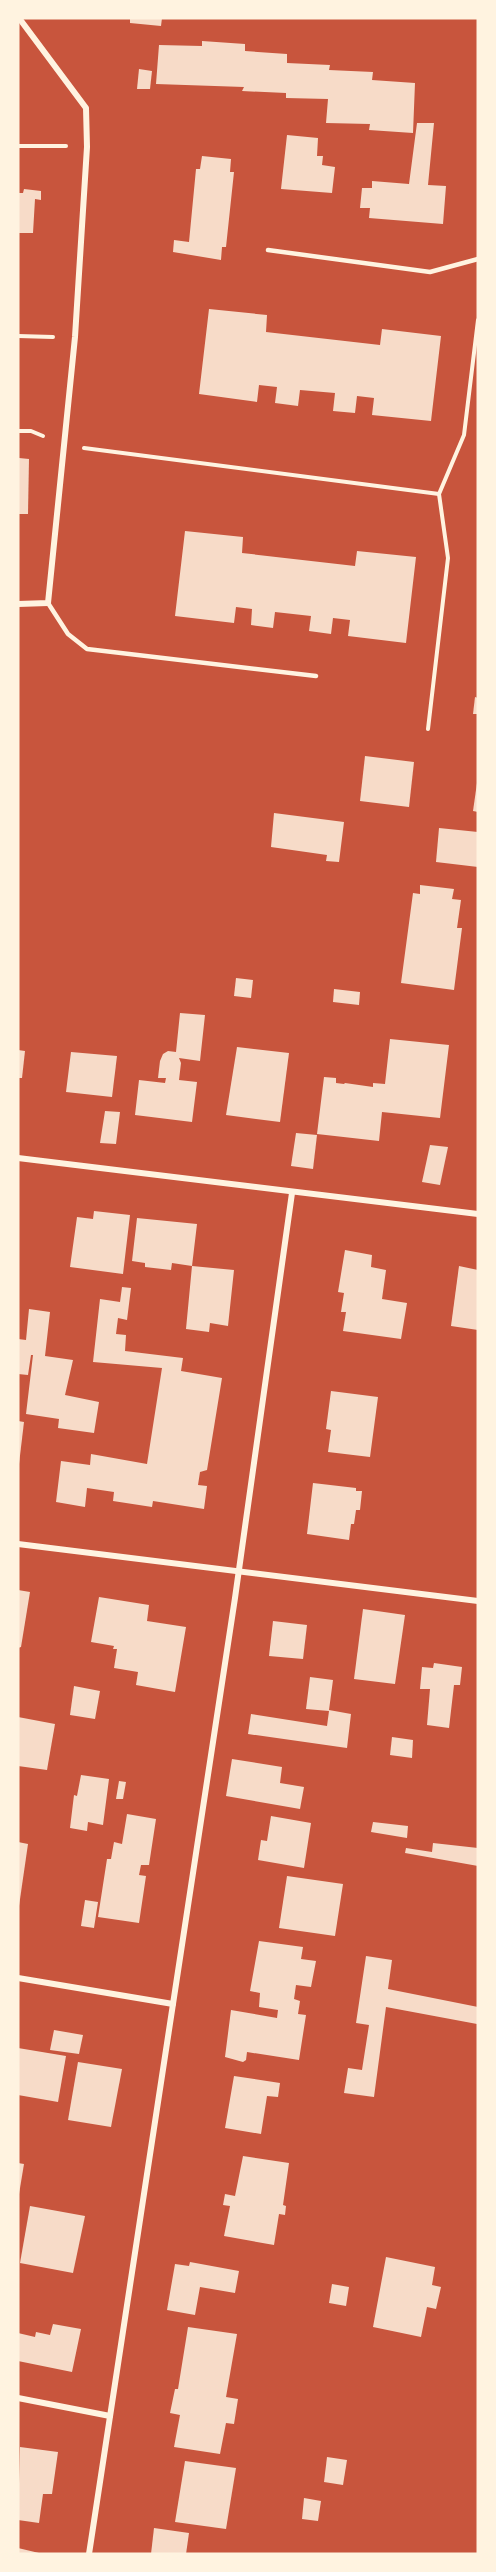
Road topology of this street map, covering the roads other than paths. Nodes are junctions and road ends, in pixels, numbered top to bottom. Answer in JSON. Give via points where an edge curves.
{"nodes":[{"id":1,"x":19,"y":18,"type":"edge"},
{"id":2,"x":268,"y":250,"type":"dead end"},
{"id":3,"x":478,"y":259,"type":"edge"},
{"id":4,"x":48,"y":603,"type":"junction"},
{"id":5,"x":18,"y":604,"type":"edge"},
{"id":6,"x":316,"y":676,"type":"dead end"},
{"id":7,"x":18,"y":1158,"type":"edge"},
{"id":8,"x":292,"y":1193,"type":"junction"},
{"id":9,"x":478,"y":1214,"type":"edge"},
{"id":10,"x":18,"y":1544,"type":"edge"},
{"id":11,"x":239,"y":1571,"type":"junction"},
{"id":12,"x":478,"y":1601,"type":"edge"},
{"id":13,"x":18,"y":1978,"type":"edge"},
{"id":14,"x":173,"y":2004,"type":"junction"},
{"id":15,"x":18,"y":2398,"type":"edge"},
{"id":16,"x":110,"y":2416,"type":"junction"},
{"id":17,"x":89,"y":2554,"type":"edge"}],
"edges":[{"from":1,"to":4,"type":"street","via":[[86,108],[75,337]]},
{"from":2,"to":3,"type":"lane","via":[[430,272]]},
{"from":4,"to":5,"type":"street"},
{"from":4,"to":6,"type":"lane","via":[[68,634],[87,649]]},
{"from":7,"to":8,"type":"street"},
{"from":8,"to":9,"type":"street"},
{"from":8,"to":11,"type":"street"},
{"from":10,"to":11,"type":"street"},
{"from":11,"to":12,"type":"street"},
{"from":11,"to":14,"type":"street"},
{"from":13,"to":14,"type":"street"},
{"from":14,"to":16,"type":"street"},
{"from":15,"to":16,"type":"street"},
{"from":16,"to":17,"type":"street"}]}
